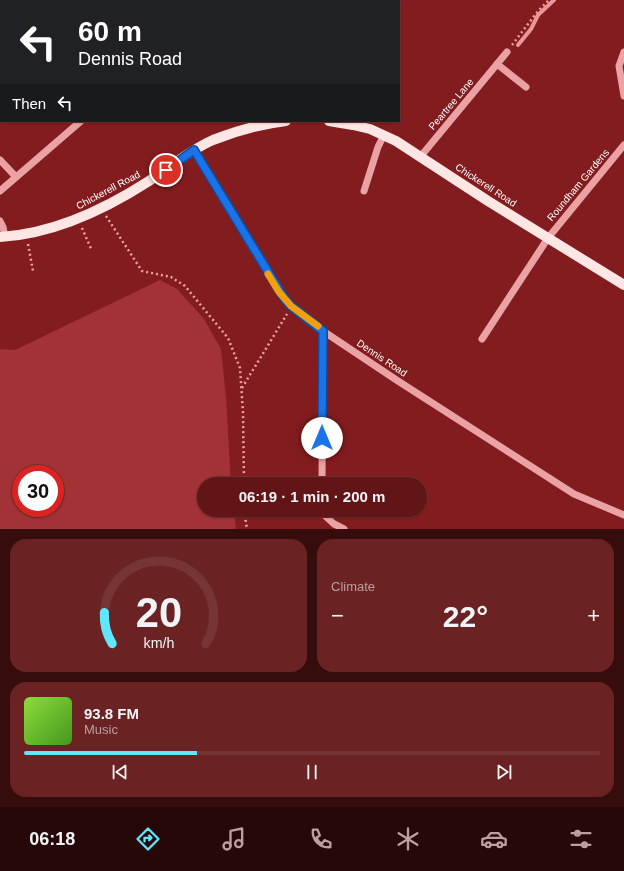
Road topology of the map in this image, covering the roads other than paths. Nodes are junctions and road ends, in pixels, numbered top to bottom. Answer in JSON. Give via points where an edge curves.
{"nodes":[{"id":1,"x":507,"y":52,"type":"road end"},
{"id":2,"x":624,"y":52,"type":"edge"},
{"id":3,"x":497,"y":64,"type":"junction"},
{"id":4,"x":526,"y":87,"type":"dead end"},
{"id":5,"x":624,"y":96,"type":"edge"},
{"id":6,"x":80,"y":122,"type":"edge"},
{"id":7,"x":275,"y":122,"type":"edge"},
{"id":8,"x":337,"y":122,"type":"edge"},
{"id":9,"x":252,"y":124,"type":"edge"},
{"id":10,"x":370,"y":125,"type":"edge"},
{"id":11,"x":384,"y":135,"type":"junction"},
{"id":12,"x":624,"y":145,"type":"edge"},
{"id":13,"x":194,"y":150,"type":"junction"},
{"id":14,"x":421,"y":156,"type":"junction"},
{"id":15,"x":0,"y":160,"type":"edge"},
{"id":16,"x":16,"y":177,"type":"junction"},
{"id":17,"x":0,"y":191,"type":"edge"},
{"id":18,"x":364,"y":191,"type":"dead end"},
{"id":19,"x":0,"y":221,"type":"edge"},
{"id":20,"x":2,"y":237,"type":"edge"},
{"id":21,"x":548,"y":238,"type":"junction"},
{"id":22,"x":624,"y":285,"type":"edge"},
{"id":23,"x":323,"y":331,"type":"junction"},
{"id":24,"x":482,"y":339,"type":"dead end"},
{"id":25,"x":322,"y":477,"type":"edge"},
{"id":26,"x":624,"y":515,"type":"edge"},
{"id":27,"x":326,"y":517,"type":"edge"},
{"id":28,"x":344,"y":529,"type":"edge"}],
"edges":[{"from":1,"to":3,"type":"street","name":"Peartree Lane"},
{"from":2,"to":5,"type":"street","via":[[619,66]]},
{"from":3,"to":4,"type":"street"},
{"from":3,"to":14,"type":"street","name":"Peartree Lane"},
{"from":6,"to":16,"type":"street"},
{"from":7,"to":9,"type":"main road","name":"Chickerell Road"},
{"from":8,"to":10,"type":"main road","name":"Chickerell Road"},
{"from":9,"to":13,"type":"main road","name":"Chickerell Road"},
{"from":10,"to":11,"type":"main road","name":"Chickerell Road"},
{"from":11,"to":14,"type":"main road","name":"Chickerell Road"},
{"from":11,"to":18,"type":"street"},
{"from":12,"to":21,"type":"street","name":"Roundham Gardens"},
{"from":13,"to":20,"type":"main road","name":"Chickerell Road","via":[[101,209],[54,228]]},
{"from":13,"to":23,"type":"street","name":"Dennis Road","via":[[279,292],[291,306]]},
{"from":14,"to":21,"type":"main road","name":"Chickerell Road"},
{"from":15,"to":16,"type":"street"},
{"from":16,"to":17,"type":"street"},
{"from":19,"to":20,"type":"street","via":[[3,228]]},
{"from":21,"to":22,"type":"main road","name":"Chickerell Road"},
{"from":21,"to":24,"type":"street","name":"Roundham Gardens"},
{"from":23,"to":25,"type":"street"},
{"from":23,"to":26,"type":"street","name":"Dennis Road","via":[[574,494]]},
{"from":27,"to":28,"type":"street"}]}
